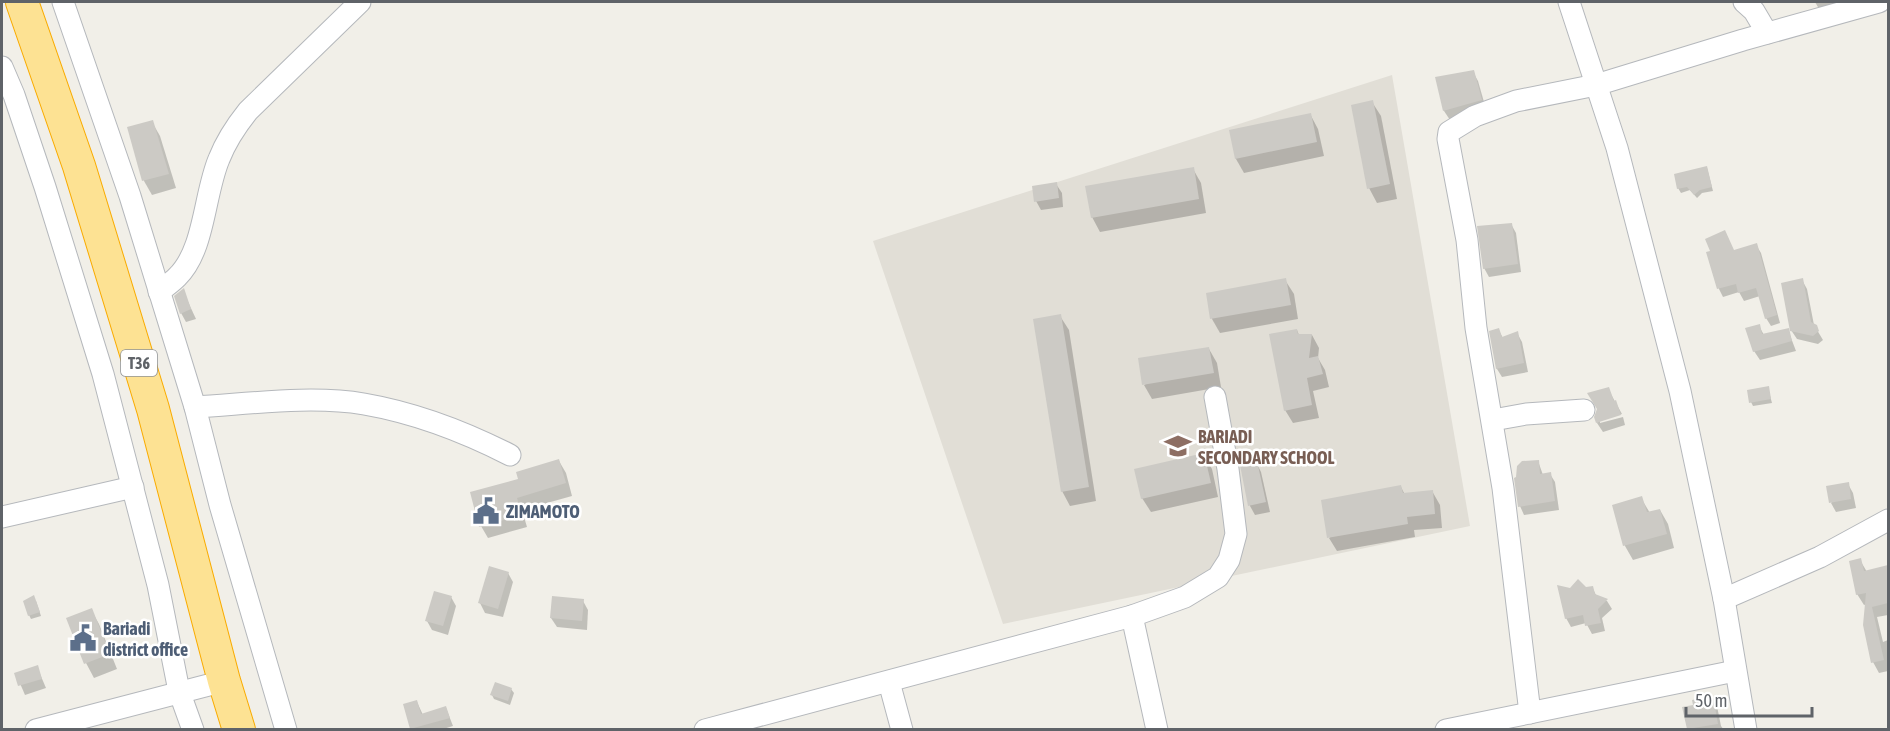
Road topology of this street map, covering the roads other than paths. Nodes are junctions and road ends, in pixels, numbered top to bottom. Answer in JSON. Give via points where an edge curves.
{"nodes":[{"id":1,"x":22,"y":2,"type":"edge"},
{"id":2,"x":63,"y":2,"type":"edge"},
{"id":3,"x":360,"y":2,"type":"edge"},
{"id":4,"x":1744,"y":2,"type":"edge"},
{"id":5,"x":1879,"y":2,"type":"edge"},
{"id":6,"x":1576,"y":4,"type":"edge"},
{"id":7,"x":1767,"y":33,"type":"junction"},
{"id":8,"x":2,"y":67,"type":"edge"},
{"id":9,"x":1596,"y":85,"type":"junction"},
{"id":10,"x":159,"y":292,"type":"junction"},
{"id":11,"x":1215,"y":397,"type":"dead end"},
{"id":12,"x":195,"y":407,"type":"junction"},
{"id":13,"x":1584,"y":410,"type":"dead end"},
{"id":14,"x":1493,"y":420,"type":"junction"},
{"id":15,"x":510,"y":454,"type":"dead end"},
{"id":16,"x":133,"y":487,"type":"junction"},
{"id":17,"x":2,"y":517,"type":"edge"},
{"id":18,"x":1888,"y":520,"type":"edge"},
{"id":19,"x":1724,"y":599,"type":"junction"},
{"id":20,"x":1132,"y":616,"type":"junction"},
{"id":21,"x":1735,"y":671,"type":"junction"},
{"id":22,"x":224,"y":681,"type":"junction"},
{"id":23,"x":889,"y":682,"type":"junction"},
{"id":24,"x":178,"y":691,"type":"junction"},
{"id":25,"x":1530,"y":713,"type":"junction"},
{"id":26,"x":36,"y":729,"type":"edge"},
{"id":27,"x":192,"y":729,"type":"edge"},
{"id":28,"x":239,"y":729,"type":"edge"},
{"id":29,"x":286,"y":729,"type":"edge"},
{"id":30,"x":705,"y":729,"type":"edge"},
{"id":31,"x":902,"y":729,"type":"edge"},
{"id":32,"x":1157,"y":729,"type":"edge"},
{"id":33,"x":1446,"y":729,"type":"edge"},
{"id":34,"x":1746,"y":729,"type":"edge"}],
"edges":[{"from":1,"to":22,"type":"highway","number":"T36","via":[[79,166],[153,409]]},
{"from":2,"to":10,"type":"street"},
{"from":3,"to":10,"type":"street","via":[[232,131],[219,158],[188,262]]},
{"from":4,"to":7,"type":"street","via":[[1754,10]]},
{"from":5,"to":7,"type":"street"},
{"from":6,"to":9,"type":"street"},
{"from":7,"to":9,"type":"street"},
{"from":8,"to":16,"type":"street","via":[[79,293]]},
{"from":9,"to":14,"type":"street","via":[[1496,108],[1453,128],[1448,135]]},
{"from":9,"to":19,"type":"street","via":[[1617,148],[1680,391]]},
{"from":10,"to":12,"type":"street"},
{"from":11,"to":20,"type":"street","via":[[1236,534],[1229,560],[1218,577],[1185,597]]},
{"from":12,"to":15,"type":"street","via":[[304,401],[362,404],[417,415]]},
{"from":12,"to":29,"type":"street"},
{"from":13,"to":14,"type":"street"},
{"from":14,"to":25,"type":"street"},
{"from":16,"to":17,"type":"street"},
{"from":16,"to":24,"type":"street","via":[[158,585]]},
{"from":18,"to":19,"type":"street","via":[[1820,557]]},
{"from":19,"to":21,"type":"street"},
{"from":20,"to":23,"type":"street"},
{"from":20,"to":32,"type":"street"},
{"from":21,"to":25,"type":"street"},
{"from":21,"to":34,"type":"street"},
{"from":22,"to":24,"type":"street"},
{"from":22,"to":28,"type":"highway","number":"T36"},
{"from":23,"to":30,"type":"street"},
{"from":23,"to":31,"type":"street"},
{"from":24,"to":26,"type":"street"},
{"from":24,"to":27,"type":"street"},
{"from":25,"to":33,"type":"street"}]}
